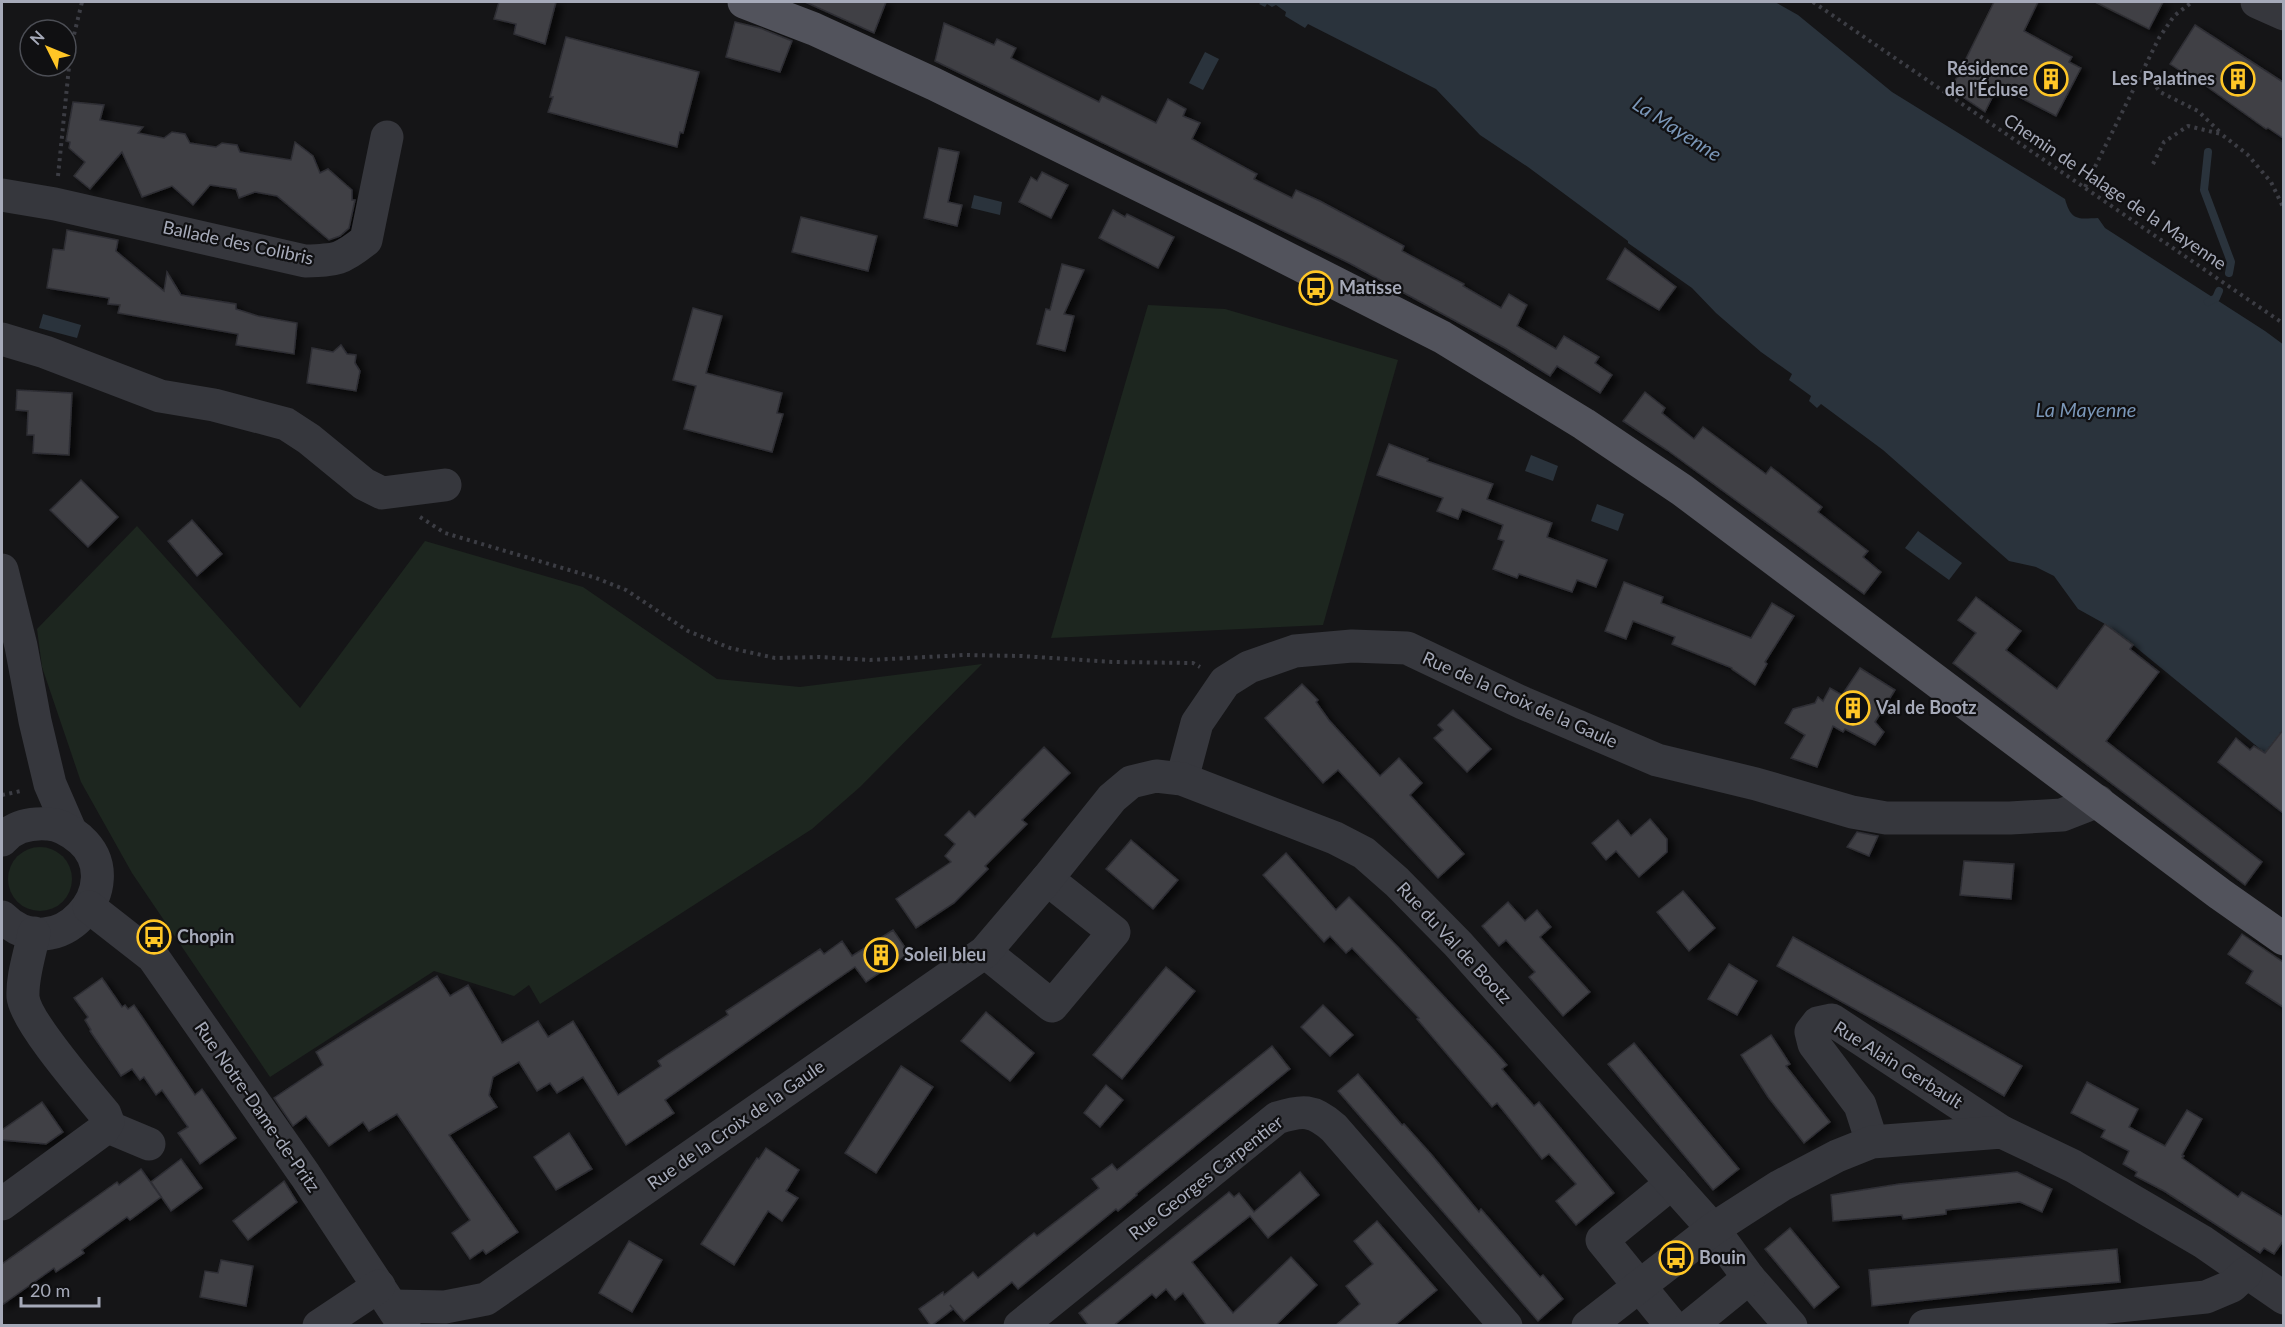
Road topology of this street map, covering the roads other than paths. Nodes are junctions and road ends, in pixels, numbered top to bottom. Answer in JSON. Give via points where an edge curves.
{"nodes":[{"id":1,"x":744,"y":2,"type":"edge"},
{"id":2,"x":387,"y":137,"type":"dead end"},
{"id":3,"x":2,"y":195,"type":"edge"},
{"id":4,"x":2,"y":339,"type":"edge"},
{"id":5,"x":445,"y":485,"type":"dead end"},
{"id":6,"x":2,"y":570,"type":"edge"},
{"id":7,"x":1182,"y":778,"type":"junction"},
{"id":8,"x":50,"y":784,"type":"junction"},
{"id":9,"x":2098,"y":801,"type":"junction"},
{"id":10,"x":36,"y":823,"type":"junction"},
{"id":11,"x":70,"y":831,"type":"junction"},
{"id":12,"x":2,"y":840,"type":"edge"},
{"id":13,"x":1047,"y":879,"type":"junction"},
{"id":14,"x":89,"y":907,"type":"junction"},
{"id":15,"x":2,"y":917,"type":"edge"},
{"id":16,"x":34,"y":933,"type":"junction"},
{"id":17,"x":2283,"y":939,"type":"edge"},
{"id":18,"x":986,"y":951,"type":"junction"},
{"id":19,"x":105,"y":1126,"type":"junction"},
{"id":20,"x":2002,"y":1132,"type":"junction"},
{"id":21,"x":1872,"y":1142,"type":"junction"},
{"id":22,"x":148,"y":1144,"type":"dead end"},
{"id":23,"x":1672,"y":1183,"type":"junction"},
{"id":24,"x":2,"y":1204,"type":"edge"},
{"id":25,"x":1713,"y":1229,"type":"junction"},
{"id":26,"x":2246,"y":1273,"type":"junction"},
{"id":27,"x":1749,"y":1278,"type":"junction"},
{"id":28,"x":1639,"y":1286,"type":"junction"},
{"id":29,"x":2283,"y":1298,"type":"edge"},
{"id":30,"x":392,"y":1306,"type":"edge"},
{"id":31,"x":482,"y":1312,"type":"edge"},
{"id":32,"x":319,"y":1326,"type":"edge"},
{"id":33,"x":1020,"y":1326,"type":"edge"},
{"id":34,"x":1506,"y":1326,"type":"edge"},
{"id":35,"x":1588,"y":1326,"type":"edge"},
{"id":36,"x":1672,"y":1326,"type":"edge"},
{"id":37,"x":1690,"y":1326,"type":"edge"},
{"id":38,"x":1791,"y":1326,"type":"edge"},
{"id":39,"x":1925,"y":1326,"type":"edge"}],
"edges":[{"from":1,"to":9,"type":"main road","via":[[934,84],[1442,337],[1682,490]]},
{"from":2,"to":3,"type":"street","name":"Ballade des Colibris","via":[[366,240],[334,261],[305,261]]},
{"from":4,"to":5,"type":"street","via":[[160,396],[286,424],[364,484],[382,493]]},
{"from":6,"to":8,"type":"street"},
{"from":7,"to":9,"type":"street","name":"Rue de la Croix de la Gaule","via":[[1197,723],[1225,682],[1249,667],[1295,651],[1352,646],[1407,648],[1657,760],[1852,812],[1886,818],[2010,818],[2062,815]]},
{"from":7,"to":13,"type":"street","name":"Rue de la Croix de la Gaule","via":[[1156,776],[1131,782],[1112,798]]},
{"from":7,"to":23,"type":"street","name":"Rue du Val de Bootz","via":[[1335,837],[1364,853],[1458,944]]},
{"from":8,"to":10,"type":"street"},
{"from":8,"to":11,"type":"street"},
{"from":9,"to":17,"type":"main road"},
{"from":10,"to":11,"type":"street","via":[[54,824]]},
{"from":10,"to":12,"type":"street","via":[[19,827]]},
{"from":11,"to":14,"type":"street","via":[[84,842],[95,865],[95,891]]},
{"from":13,"to":18,"type":"street","name":"Rue de la Croix de la Gaule"},
{"from":13,"to":18,"type":"street","via":[[1114,932],[1052,1006]]},
{"from":14,"to":16,"type":"street","via":[[65,928]]},
{"from":14,"to":30,"type":"street","name":"Rue Notre-Dame-de-Pritz","via":[[153,957]]},
{"from":15,"to":16,"type":"street","via":[[18,929]]},
{"from":16,"to":19,"type":"street","via":[[23,999],[31,1019],[105,1114]]},
{"from":18,"to":31,"type":"street","name":"Rue de la Croix de la Gaule"},
{"from":19,"to":22,"type":"street"},
{"from":19,"to":24,"type":"street","via":[[104,1131]]},
{"from":20,"to":21,"type":"street","name":"Rue Alain Gerbault"},
{"from":20,"to":21,"type":"street","name":"Rue Alain Gerbault","via":[[1833,1020],[1818,1023],[1811,1032],[1814,1044],[1860,1105]]},
{"from":20,"to":26,"type":"street","name":"Rue Alain Gerbault","via":[[2073,1166],[2203,1242]]},
{"from":21,"to":25,"type":"street","name":"Rue Alain Gerbault","via":[[1790,1181]]},
{"from":23,"to":25,"type":"street","name":"Rue du Val de Bootz"},
{"from":23,"to":28,"type":"street","via":[[1602,1240]]},
{"from":25,"to":27,"type":"street","name":"Rue du Val de Bootz"},
{"from":25,"to":28,"type":"street","name":"Rue Alain Gerbault"},
{"from":26,"to":29,"type":"street","name":"Rue Alain Gerbault"},
{"from":26,"to":39,"type":"street","via":[[2232,1286],[2206,1297]]},
{"from":27,"to":37,"type":"street"},
{"from":27,"to":38,"type":"street","name":"Rue du Val de Bootz"},
{"from":28,"to":35,"type":"street","name":"Rue Alain Gerbault"},
{"from":28,"to":36,"type":"street"},
{"from":30,"to":31,"type":"street","name":"Rue de la Croix de la Gaule"},
{"from":30,"to":32,"type":"street"},
{"from":33,"to":34,"type":"street","name":"Rue Georges Carpentier","via":[[1277,1118],[1299,1111],[1321,1116],[1334,1128]]}]}
